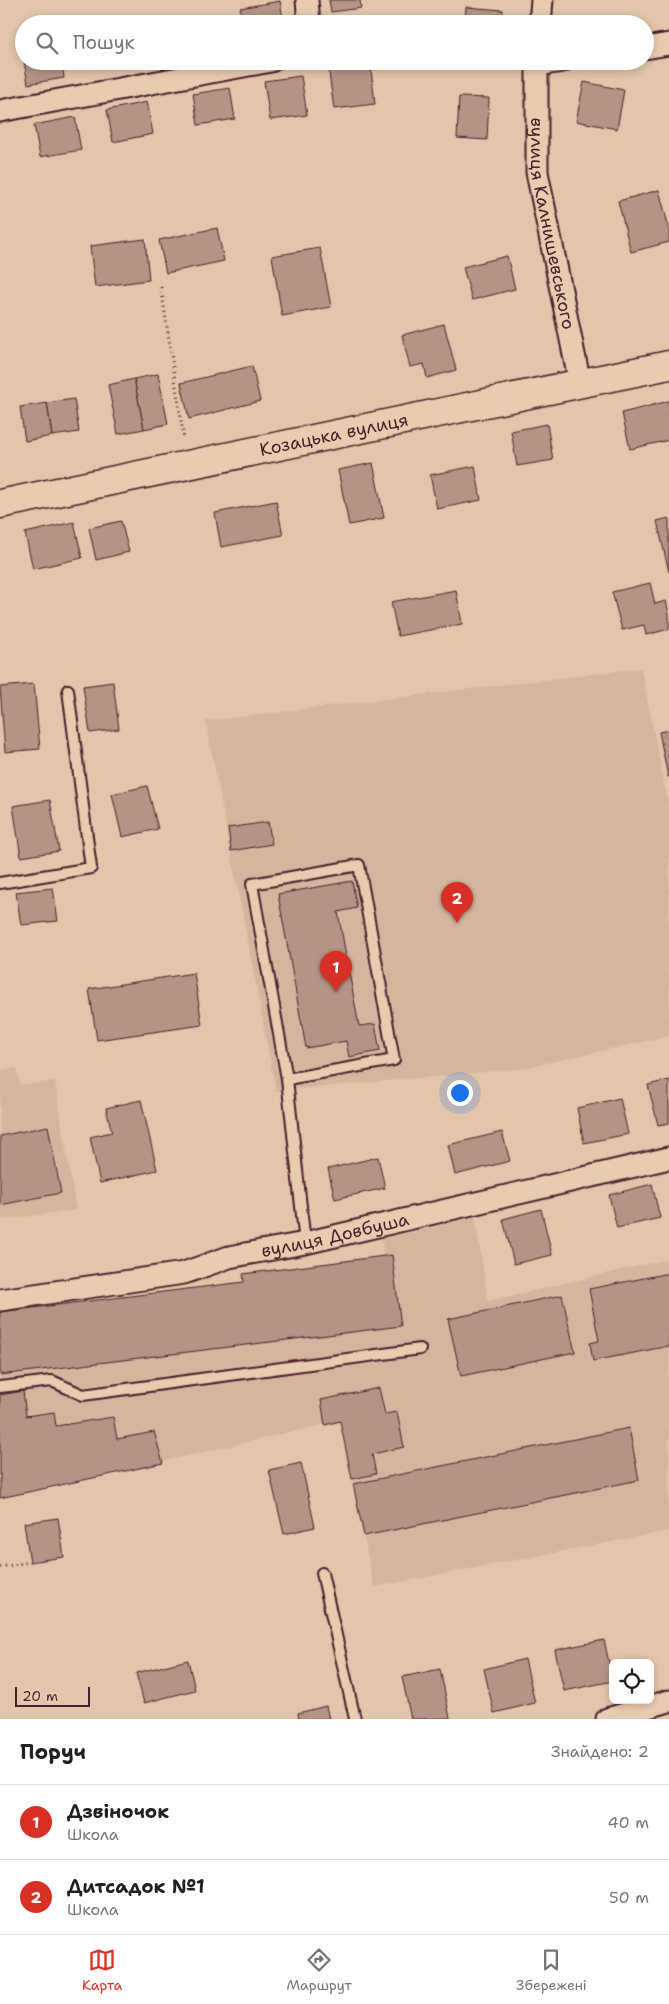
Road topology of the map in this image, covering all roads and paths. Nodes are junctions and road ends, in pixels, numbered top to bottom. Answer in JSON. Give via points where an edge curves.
{"nodes":[{"id":1,"x":307,"y":0,"type":"edge"},
{"id":2,"x":542,"y":0,"type":"edge"},
{"id":3,"x":308,"y":15,"type":"edge"},
{"id":4,"x":541,"y":15,"type":"edge"},
{"id":5,"x":669,"y":44,"type":"edge"},
{"id":6,"x":654,"y":46,"type":"edge"},
{"id":7,"x":222,"y":70,"type":"edge"},
{"id":8,"x":537,"y":70,"type":"edge"},
{"id":9,"x":0,"y":111,"type":"edge"},
{"id":10,"x":161,"y":287,"type":"dead end"},
{"id":11,"x":669,"y":365,"type":"edge"},
{"id":12,"x":580,"y":384,"type":"junction"},
{"id":13,"x":188,"y":465,"type":"junction"},
{"id":14,"x":0,"y":504,"type":"edge"},
{"id":15,"x":68,"y":690,"type":"dead end"},
{"id":16,"x":0,"y":883,"type":"edge"},
{"id":17,"x":287,"y":1079,"type":"junction"},
{"id":18,"x":669,"y":1158,"type":"edge"},
{"id":19,"x":305,"y":1243,"type":"junction"},
{"id":20,"x":0,"y":1300,"type":"edge"},
{"id":21,"x":420,"y":1349,"type":"dead end"},
{"id":22,"x":0,"y":1387,"type":"edge"},
{"id":23,"x":30,"y":1562,"type":"dead end"},
{"id":24,"x":0,"y":1566,"type":"edge"},
{"id":25,"x":322,"y":1573,"type":"dead end"},
{"id":26,"x":669,"y":1701,"type":"edge"},
{"id":27,"x":355,"y":1719,"type":"edge"},
{"id":28,"x":607,"y":1719,"type":"edge"}],
"edges":[{"from":1,"to":3,"type":"street"},
{"from":2,"to":4,"type":"street"},
{"from":5,"to":6,"type":"street"},
{"from":7,"to":9,"type":"street"},
{"from":8,"to":12,"type":"street","name":"вулиця Калнишевського","via":[[537,172]]},
{"from":10,"to":13,"type":"path"},
{"from":11,"to":12,"type":"street","name":"Козацька вулиця"},
{"from":12,"to":13,"type":"street","name":"Козацька вулиця"},
{"from":13,"to":14,"type":"street","name":"Козацька вулиця"},
{"from":15,"to":16,"type":"lane","via":[[91,868]]},
{"from":17,"to":17,"type":"lane","via":[[252,884],[359,865],[394,1060]]},
{"from":17,"to":19,"type":"lane"},
{"from":18,"to":19,"type":"street","name":"вулиця Довбуша"},
{"from":19,"to":20,"type":"street","name":"вулиця Довбуша","via":[[229,1257],[184,1273]]},
{"from":21,"to":22,"type":"lane","via":[[83,1395],[52,1381]]},
{"from":23,"to":24,"type":"path"},
{"from":25,"to":27,"type":"lane"},
{"from":26,"to":28,"type":"street"}]}
